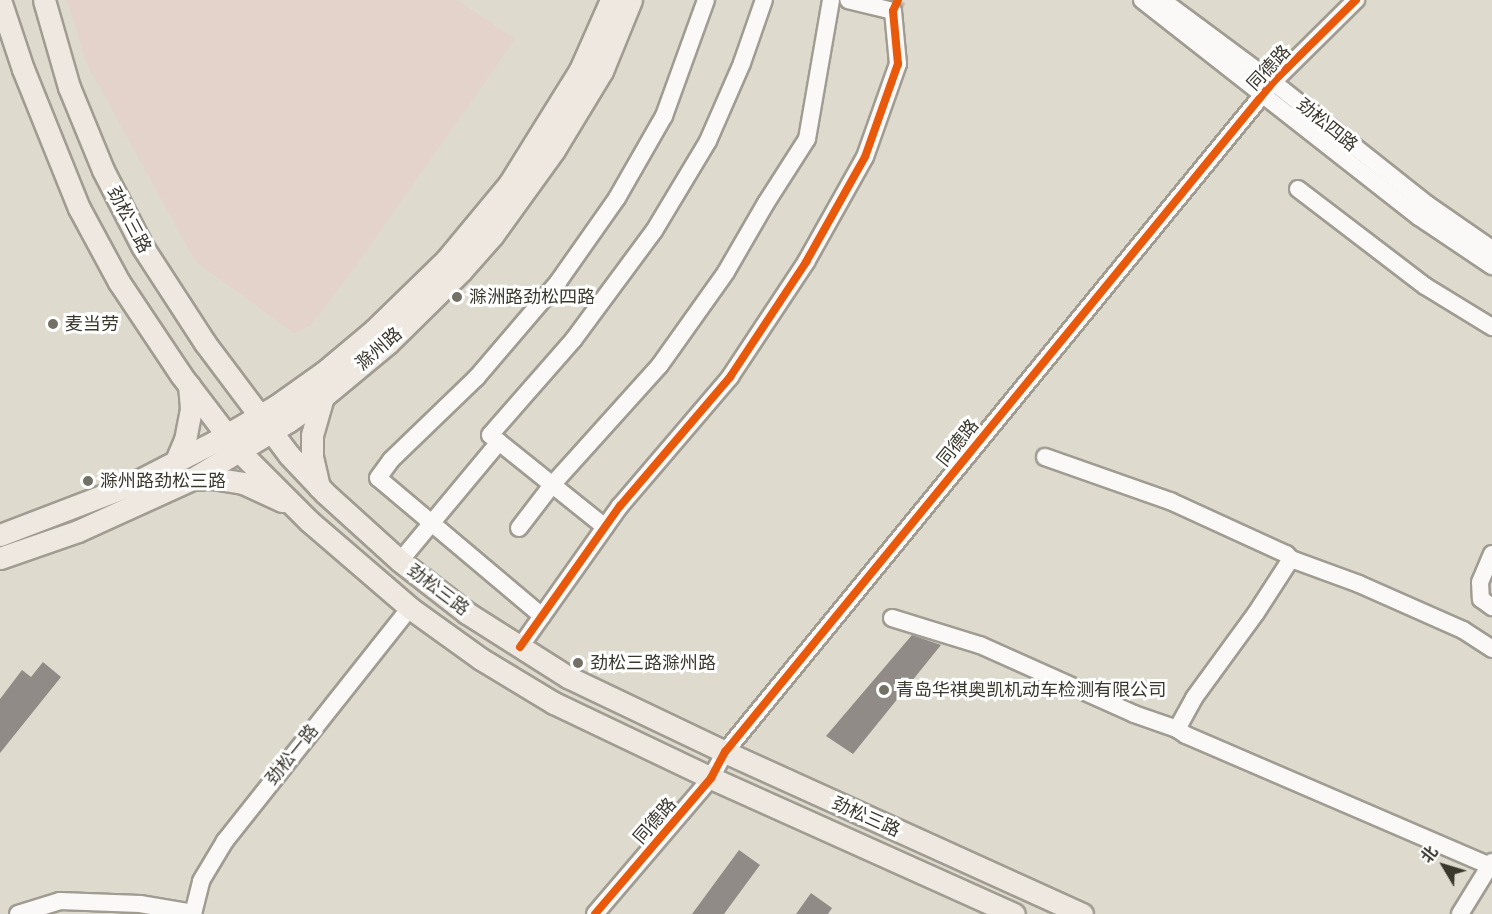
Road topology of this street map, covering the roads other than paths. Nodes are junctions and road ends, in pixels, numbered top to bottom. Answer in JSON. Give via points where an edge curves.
{"nodes":[{"id":1,"x":0,"y":0,"type":"edge"},
{"id":2,"x":44,"y":0,"type":"edge"},
{"id":3,"x":611,"y":0,"type":"edge"},
{"id":4,"x":632,"y":0,"type":"edge"},
{"id":5,"x":706,"y":0,"type":"edge"},
{"id":6,"x":764,"y":0,"type":"edge"},
{"id":7,"x":831,"y":0,"type":"edge"},
{"id":8,"x":848,"y":0,"type":"edge"},
{"id":9,"x":1142,"y":0,"type":"edge"},
{"id":10,"x":1162,"y":0,"type":"edge"},
{"id":11,"x":1356,"y":0,"type":"edge"},
{"id":12,"x":1268,"y":88,"type":"junction"},
{"id":13,"x":1298,"y":189,"type":"dead end"},
{"id":14,"x":1492,"y":249,"type":"edge"},
{"id":15,"x":1492,"y":266,"type":"edge"},
{"id":16,"x":1492,"y":327,"type":"edge"},
{"id":17,"x":189,"y":385,"type":"junction"},
{"id":18,"x":323,"y":397,"type":"junction"},
{"id":19,"x":265,"y":424,"type":"junction"},
{"id":20,"x":499,"y":442,"type":"junction"},
{"id":21,"x":233,"y":443,"type":"junction"},
{"id":22,"x":1045,"y":457,"type":"dead end"},
{"id":23,"x":175,"y":463,"type":"junction"},
{"id":24,"x":192,"y":479,"type":"junction"},
{"id":25,"x":552,"y":485,"type":"junction"},
{"id":26,"x":320,"y":487,"type":"junction"},
{"id":27,"x":293,"y":506,"type":"junction"},
{"id":28,"x":431,"y":523,"type":"junction"},
{"id":29,"x":605,"y":527,"type":"junction"},
{"id":30,"x":519,"y":528,"type":"dead end"},
{"id":31,"x":0,"y":535,"type":"edge"},
{"id":32,"x":1492,"y":554,"type":"edge"},
{"id":33,"x":0,"y":558,"type":"edge"},
{"id":34,"x":1291,"y":559,"type":"junction"},
{"id":35,"x":400,"y":561,"type":"junction"},
{"id":36,"x":1492,"y":607,"type":"edge"},
{"id":37,"x":410,"y":608,"type":"junction"},
{"id":38,"x":542,"y":616,"type":"junction"},
{"id":39,"x":892,"y":618,"type":"dead end"},
{"id":40,"x":520,"y":647,"type":"junction"},
{"id":41,"x":1492,"y":649,"type":"edge"},
{"id":42,"x":1177,"y":729,"type":"junction"},
{"id":43,"x":725,"y":752,"type":"junction"},
{"id":44,"x":711,"y":778,"type":"junction"},
{"id":45,"x":1491,"y":865,"type":"edge"},
{"id":46,"x":18,"y":914,"type":"edge"},
{"id":47,"x":193,"y":914,"type":"edge"},
{"id":48,"x":595,"y":914,"type":"edge"},
{"id":49,"x":1014,"y":914,"type":"edge"},
{"id":50,"x":1082,"y":914,"type":"edge"},
{"id":51,"x":1460,"y":914,"type":"edge"}],
"edges":[{"from":1,"to":17,"type":"main road","name":"劲松三路","via":[[79,208],[142,320]]},
{"from":2,"to":19,"type":"main road","name":"劲松三路","via":[[69,87],[103,170],[153,263]]},
{"from":3,"to":19,"type":"main road","name":"滁州路","via":[[574,80],[538,140],[478,223],[425,282]]},
{"from":4,"to":18,"type":"main road","name":"滁州路","via":[[591,89],[554,150],[492,236],[388,343]]},
{"from":5,"to":28,"type":"street","via":[[664,116],[617,198],[558,282],[484,369],[391,460],[378,478]]},
{"from":6,"to":20,"type":"street","via":[[708,141],[654,231],[574,339],[490,435]]},
{"from":7,"to":25,"type":"street","via":[[807,139],[726,272],[660,365]]},
{"from":8,"to":29,"type":"street","via":[[893,11],[898,64],[865,157],[806,262],[730,377]]},
{"from":9,"to":12,"type":"street"},
{"from":10,"to":12,"type":"street","name":"劲松四路"},
{"from":11,"to":12,"type":"street","name":"同德路"},
{"from":12,"to":14,"type":"street","name":"劲松四路"},
{"from":12,"to":15,"type":"street","name":"劲松四路","via":[[1419,217]]},
{"from":12,"to":43,"type":"street","name":"同德路"},
{"from":13,"to":16,"type":"street","via":[[1425,286]]},
{"from":17,"to":21,"type":"main road","name":"劲松三路"},
{"from":17,"to":23,"type":"main road","via":[[191,408],[186,440]]},
{"from":18,"to":19,"type":"main road","name":"滁州路"},
{"from":18,"to":26,"type":"main road","via":[[312,435],[312,457]]},
{"from":19,"to":21,"type":"main road","name":"滁州路"},
{"from":19,"to":26,"type":"main road","name":"劲松三路"},
{"from":20,"to":25,"type":"street"},
{"from":20,"to":28,"type":"street"},
{"from":21,"to":23,"type":"main road","name":"滁州路"},
{"from":21,"to":24,"type":"main road","name":"滁州路"},
{"from":21,"to":27,"type":"main road","name":"劲松三路"},
{"from":22,"to":34,"type":"street","via":[[1170,501]]},
{"from":23,"to":31,"type":"main road","name":"滁州路","via":[[130,485]]},
{"from":24,"to":27,"type":"main road","via":[[243,483]]},
{"from":24,"to":33,"type":"main road","name":"滁州路","via":[[87,527]]},
{"from":25,"to":29,"type":"street"},
{"from":25,"to":30,"type":"street"},
{"from":26,"to":35,"type":"main road","name":"劲松三路"},
{"from":27,"to":37,"type":"main road","name":"劲松三路"},
{"from":28,"to":35,"type":"street"},
{"from":28,"to":38,"type":"street"},
{"from":29,"to":38,"type":"street"},
{"from":32,"to":36,"type":"street","via":[[1480,582],[1481,599]]},
{"from":34,"to":41,"type":"street","via":[[1463,630]]},
{"from":34,"to":42,"type":"street","via":[[1194,698]]},
{"from":35,"to":40,"type":"main road","name":"劲松三路","via":[[467,613]]},
{"from":37,"to":44,"type":"main road","name":"劲松三路","via":[[554,704]]},
{"from":37,"to":47,"type":"street","name":"劲松一路","via":[[225,841],[201,880]]},
{"from":38,"to":40,"type":"street"},
{"from":39,"to":42,"type":"street","via":[[980,645],[1134,714]]},
{"from":40,"to":43,"type":"main road","name":"劲松三路","via":[[568,676]]},
{"from":42,"to":45,"type":"street"},
{"from":43,"to":44,"type":"street","name":"同德路"},
{"from":43,"to":50,"type":"main road","name":"劲松三路"},
{"from":44,"to":48,"type":"street","name":"同德路"},
{"from":44,"to":49,"type":"main road","name":"劲松三路"},
{"from":45,"to":51,"type":"street"},
{"from":46,"to":47,"type":"street","via":[[60,901],[140,904]]}]}
